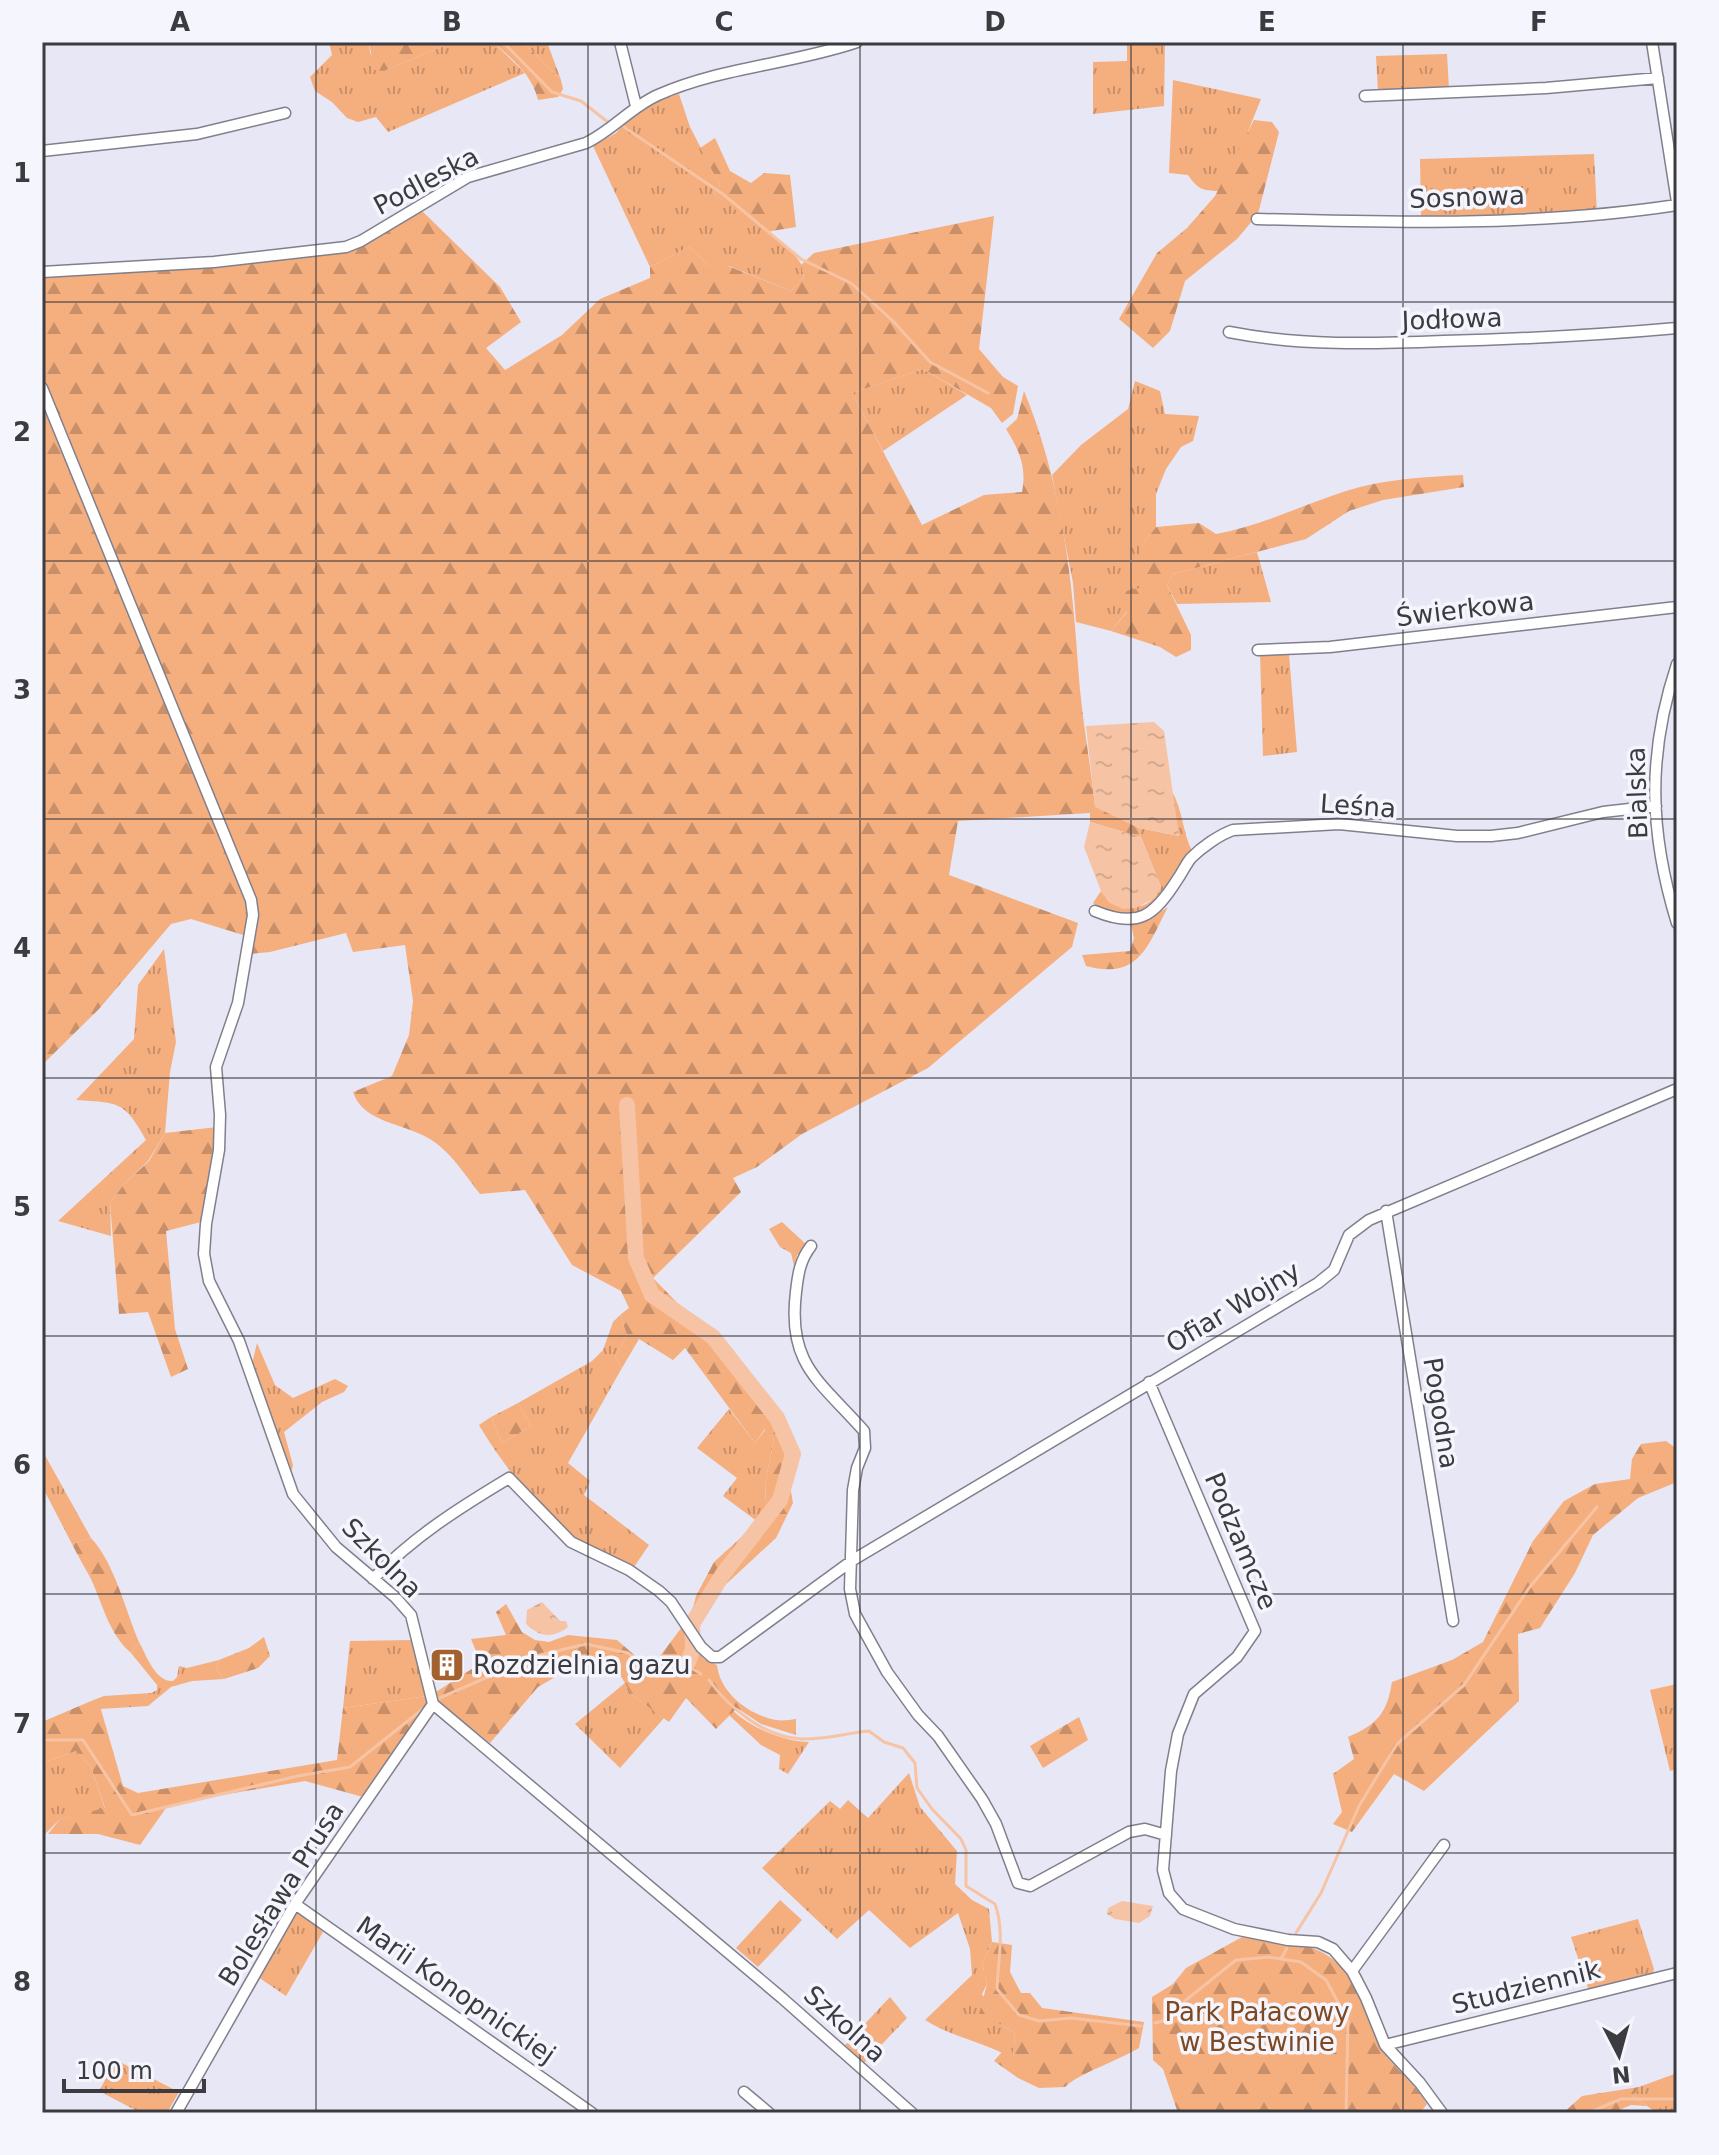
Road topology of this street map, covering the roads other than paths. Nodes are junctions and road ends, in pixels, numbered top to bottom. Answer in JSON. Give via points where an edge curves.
{"nodes":[{"id":1,"x":620,"y":42,"type":"edge"},
{"id":2,"x":857,"y":42,"type":"edge"},
{"id":3,"x":1652,"y":42,"type":"edge"},
{"id":4,"x":1658,"y":78,"type":"junction"},
{"id":5,"x":1365,"y":96,"type":"dead end"},
{"id":6,"x":636,"y":106,"type":"junction"},
{"id":7,"x":285,"y":113,"type":"dead end"},
{"id":8,"x":42,"y":151,"type":"edge"},
{"id":9,"x":1677,"y":204,"type":"edge"},
{"id":10,"x":1257,"y":219,"type":"dead end"},
{"id":11,"x":42,"y":272,"type":"edge"},
{"id":12,"x":1677,"y":328,"type":"edge"},
{"id":13,"x":1229,"y":332,"type":"dead end"},
{"id":14,"x":42,"y":388,"type":"edge"},
{"id":15,"x":1677,"y":607,"type":"edge"},
{"id":16,"x":1258,"y":650,"type":"dead end"},
{"id":17,"x":1677,"y":664,"type":"edge"},
{"id":18,"x":1656,"y":806,"type":"junction"},
{"id":19,"x":1095,"y":911,"type":"dead end"},
{"id":20,"x":1677,"y":923,"type":"edge"},
{"id":21,"x":1677,"y":1089,"type":"edge"},
{"id":22,"x":1386,"y":1211,"type":"junction"},
{"id":23,"x":811,"y":1246,"type":"dead end"},
{"id":24,"x":1149,"y":1382,"type":"junction"},
{"id":25,"x":853,"y":1560,"type":"junction"},
{"id":26,"x":373,"y":1579,"type":"junction"},
{"id":27,"x":1453,"y":1621,"type":"dead end"},
{"id":28,"x":433,"y":1704,"type":"junction"},
{"id":29,"x":1166,"y":1835,"type":"junction"},
{"id":30,"x":1444,"y":1845,"type":"dead end"},
{"id":31,"x":295,"y":1904,"type":"junction"},
{"id":32,"x":1352,"y":1971,"type":"junction"},
{"id":33,"x":1677,"y":1973,"type":"edge"},
{"id":34,"x":1385,"y":2045,"type":"junction"},
{"id":35,"x":744,"y":2092,"type":"dead end"},
{"id":36,"x":176,"y":2113,"type":"edge"},
{"id":37,"x":592,"y":2113,"type":"edge"},
{"id":38,"x":769,"y":2113,"type":"edge"},
{"id":39,"x":912,"y":2113,"type":"edge"},
{"id":40,"x":1442,"y":2113,"type":"edge"}],
"edges":[{"from":1,"to":6,"type":"street"},
{"from":2,"to":6,"type":"street","name":"Podleska","via":[[722,75]]},
{"from":3,"to":4,"type":"street"},
{"from":4,"to":5,"type":"street"},
{"from":4,"to":9,"type":"street"},
{"from":6,"to":11,"type":"street","name":"Podleska","via":[[594,139],[468,177],[346,247],[214,262]]},
{"from":7,"to":8,"type":"street","via":[[197,134]]},
{"from":9,"to":10,"type":"street","name":"Sosnowa","via":[[1607,215],[1375,222]]},
{"from":12,"to":13,"type":"street","name":"Jodłowa","via":[[1395,343],[1315,343]]},
{"from":14,"to":26,"type":"street","name":"Szkolna","via":[[251,900],[238,1003],[216,1067],[219,1150],[204,1254],[209,1281],[239,1341],[293,1494],[336,1547]]},
{"from":15,"to":16,"type":"street","name":"Świerkowa","via":[[1330,647]]},
{"from":17,"to":18,"type":"street","name":"Bialska","via":[[1657,737]]},
{"from":18,"to":19,"type":"street","name":"Leśna","via":[[1491,836],[1339,824],[1233,830],[1190,859],[1161,905],[1147,914],[1134,920]]},
{"from":18,"to":20,"type":"street","name":"Bialska"},
{"from":21,"to":22,"type":"street","name":"Ofiar Wojny"},
{"from":22,"to":24,"type":"street","name":"Ofiar Wojny","via":[[1349,1235],[1334,1270],[1318,1283]]},
{"from":22,"to":27,"type":"street","name":"Pogodna"},
{"from":23,"to":25,"type":"street","via":[[801,1259],[793,1326],[796,1345],[866,1439],[853,1490]]},
{"from":24,"to":25,"type":"street","name":"Ofiar Wojny"},
{"from":24,"to":29,"type":"street","name":"Podzamcze","via":[[1255,1631],[1237,1657],[1194,1694],[1185,1713],[1171,1771]]},
{"from":25,"to":26,"type":"street","name":"Ofiar Wojny","via":[[720,1657],[712,1657],[659,1591],[571,1542],[509,1478],[448,1515]]},
{"from":25,"to":29,"type":"street","via":[[850,1589],[855,1614],[871,1646],[982,1799],[1018,1883],[1030,1886],[1129,1832],[1145,1829]]},
{"from":26,"to":28,"type":"street","name":"Szkolna","via":[[411,1615]]},
{"from":28,"to":31,"type":"street","name":"Bolesława Prusa"},
{"from":28,"to":39,"type":"street","name":"Szkolna"},
{"from":29,"to":32,"type":"street","name":"Podzamcze","via":[[1163,1870],[1169,1893],[1183,1909],[1234,1929],[1318,1942],[1333,1949]]},
{"from":30,"to":32,"type":"street"},
{"from":31,"to":36,"type":"street","name":"Bolesława Prusa"},
{"from":31,"to":37,"type":"street","name":"Marii Konopnickiej"},
{"from":32,"to":34,"type":"street","name":"Podzamcze"},
{"from":33,"to":34,"type":"street","name":"Studziennik"},
{"from":34,"to":40,"type":"street","name":"Podzamcze"},
{"from":35,"to":38,"type":"street"}]}
